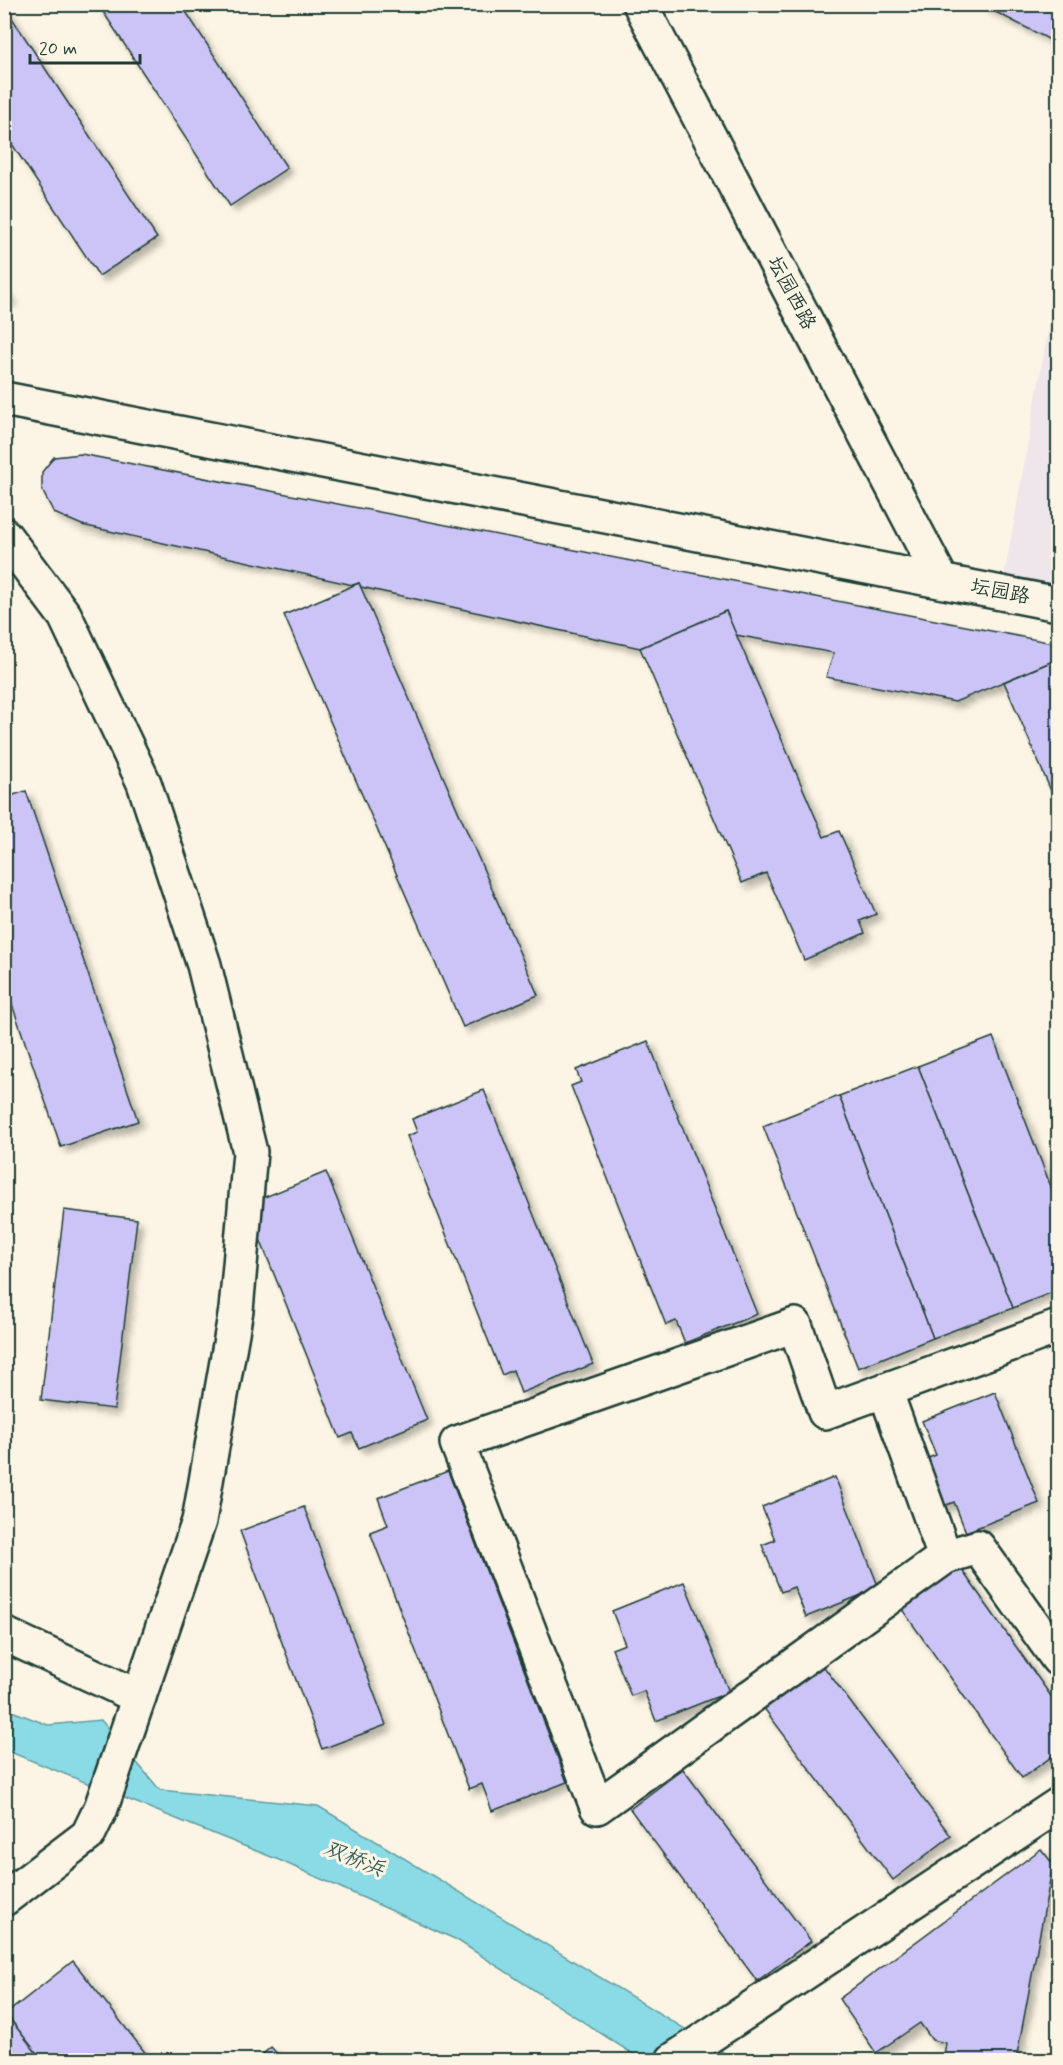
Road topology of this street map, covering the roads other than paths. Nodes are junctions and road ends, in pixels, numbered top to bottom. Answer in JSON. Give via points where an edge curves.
{"nodes":[{"id":1,"x":640,"y":4,"type":"edge"},
{"id":2,"x":4,"y":399,"type":"edge"},
{"id":3,"x":4,"y":535,"type":"edge"},
{"id":4,"x":942,"y":581,"type":"junction"},
{"id":5,"x":1059,"y":604,"type":"edge"},
{"id":6,"x":1059,"y":1327,"type":"edge"},
{"id":7,"x":885,"y":1390,"type":"junction"},
{"id":8,"x":945,"y":1557,"type":"junction"},
{"id":9,"x":4,"y":1634,"type":"edge"},
{"id":10,"x":1059,"y":1659,"type":"edge"},
{"id":11,"x":139,"y":1697,"type":"junction"},
{"id":12,"x":1059,"y":1805,"type":"edge"},
{"id":13,"x":4,"y":1899,"type":"edge"},
{"id":14,"x":673,"y":2061,"type":"edge"}],
"edges":[{"from":1,"to":4,"type":"street","name":"坛园西路"},
{"from":2,"to":4,"type":"street","name":"坛园路"},
{"from":3,"to":11,"type":"street","via":[[65,616],[144,783],[204,965],[249,1152],[236,1310],[199,1521]]},
{"from":4,"to":5,"type":"street","name":"坛园路"},
{"from":6,"to":7,"type":"street"},
{"from":7,"to":8,"type":"street"},
{"from":7,"to":8,"type":"street","via":[[825,1412],[795,1325],[458,1443],[597,1807]]},
{"from":8,"to":10,"type":"street","via":[[978,1547]]},
{"from":9,"to":11,"type":"street"},
{"from":11,"to":13,"type":"street","via":[[88,1835]]},
{"from":12,"to":14,"type":"street"}]}
